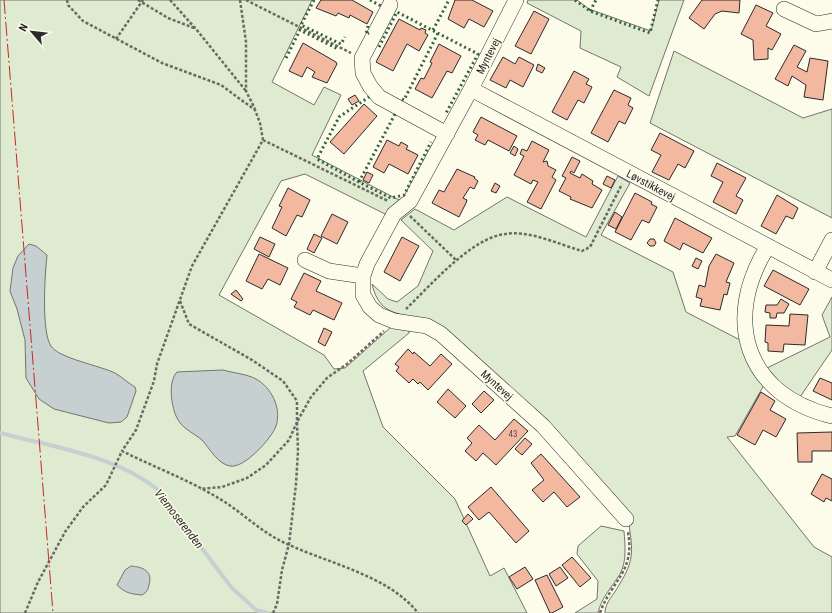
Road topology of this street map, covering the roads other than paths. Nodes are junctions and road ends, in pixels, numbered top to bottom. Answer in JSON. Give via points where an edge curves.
{"nodes":[{"id":1,"x":516,"y":0,"type":"edge"},
{"id":2,"x":390,"y":6,"type":"dead end"},
{"id":3,"x":784,"y":9,"type":"dead end"},
{"id":4,"x":832,"y":21,"type":"edge"},
{"id":5,"x":471,"y":89,"type":"junction"},
{"id":6,"x":447,"y":134,"type":"junction"},
{"id":7,"x":832,"y":240,"type":"edge"},
{"id":8,"x":768,"y":246,"type":"junction"},
{"id":9,"x":305,"y":260,"type":"dead end"},
{"id":10,"x":815,"y":272,"type":"junction"},
{"id":11,"x":363,"y":276,"type":"junction"},
{"id":12,"x":832,"y":280,"type":"edge"},
{"id":13,"x":832,"y":416,"type":"edge"},
{"id":14,"x":626,"y":519,"type":"road end"}],
"edges":[{"from":1,"to":5,"type":"street","name":"Myntevej"},
{"from":2,"to":6,"type":"street","via":[[362,58],[364,73],[379,97]]},
{"from":3,"to":4,"type":"street","via":[[816,24]]},
{"from":5,"to":6,"type":"street","name":"Myntevej"},
{"from":5,"to":8,"type":"street","name":"Løvstikkevej"},
{"from":6,"to":11,"type":"street","name":"Myntevej","via":[[410,201],[394,214]]},
{"from":7,"to":10,"type":"street"},
{"from":8,"to":10,"type":"street","name":"Løvstikkevej"},
{"from":8,"to":13,"type":"street","via":[[749,285],[744,310],[747,340],[754,362],[770,383],[791,400],[815,412]]},
{"from":9,"to":11,"type":"street","via":[[329,271]]},
{"from":10,"to":12,"type":"street","name":"Løvstikkevej"},
{"from":11,"to":14,"type":"street","name":"Myntevej","via":[[363,295],[370,307],[379,315],[394,321],[428,326],[441,334],[539,422]]}]}
